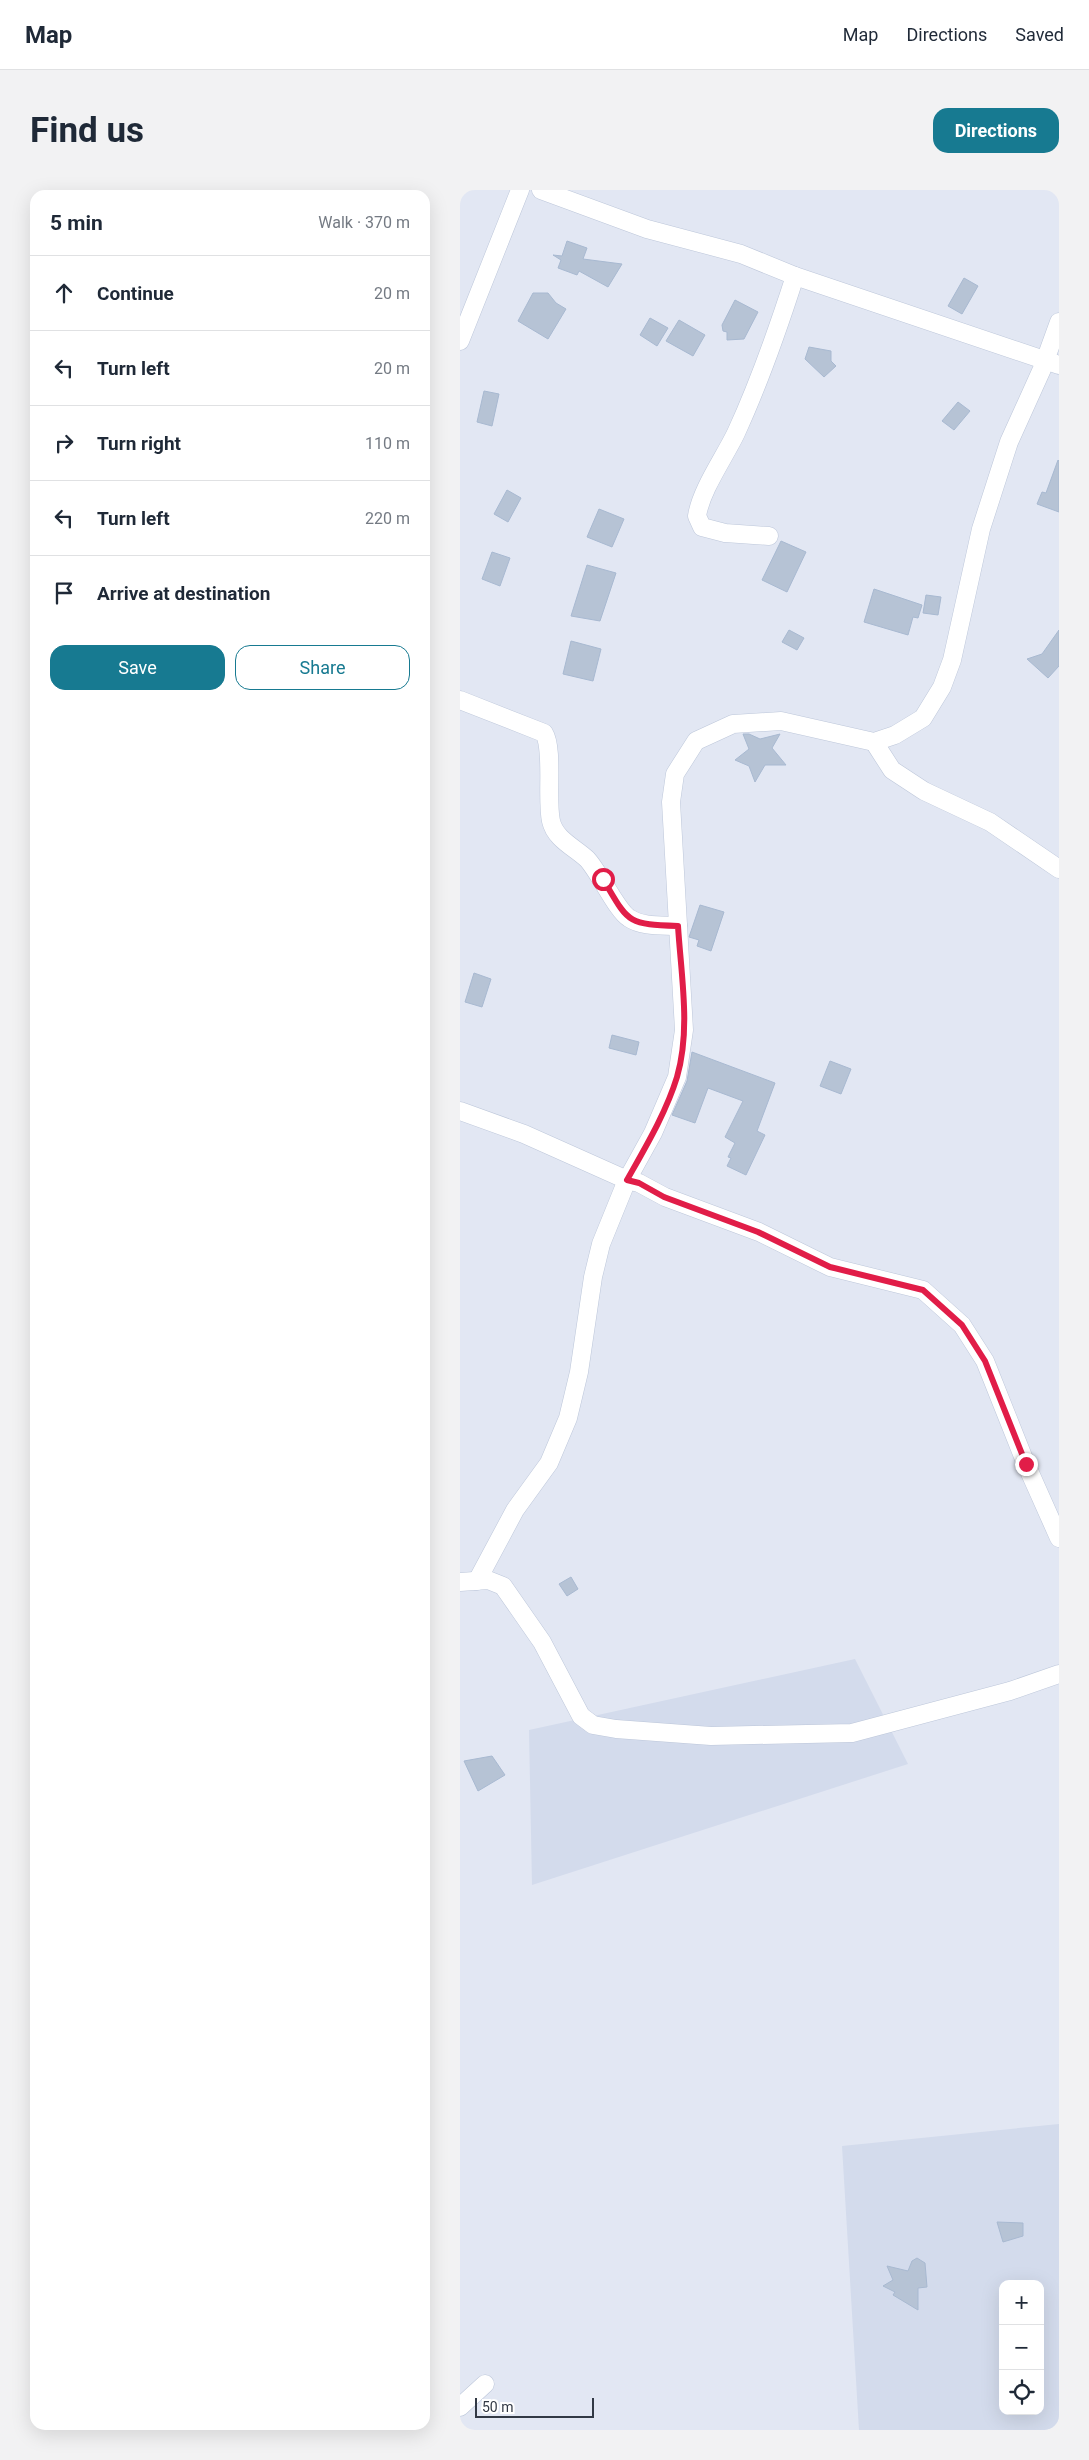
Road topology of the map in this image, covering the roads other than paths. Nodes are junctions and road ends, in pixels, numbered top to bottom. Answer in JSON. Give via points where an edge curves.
{"nodes":[{"id":1,"x":520,"y":190,"type":"edge"},
{"id":2,"x":541,"y":190,"type":"edge"},
{"id":3,"x":795,"y":276,"type":"junction"},
{"id":4,"x":1059,"y":322,"type":"edge"},
{"id":5,"x":460,"y":341,"type":"edge"},
{"id":6,"x":1052,"y":363,"type":"edge"},
{"id":7,"x":768,"y":536,"type":"dead end"},
{"id":8,"x":460,"y":700,"type":"edge"},
{"id":9,"x":874,"y":742,"type":"junction"},
{"id":10,"x":1059,"y":869,"type":"edge"},
{"id":11,"x":678,"y":926,"type":"junction"},
{"id":12,"x":460,"y":1111,"type":"edge"},
{"id":13,"x":627,"y":1180,"type":"junction"},
{"id":14,"x":1059,"y":1538,"type":"edge"},
{"id":15,"x":468,"y":1582,"type":"edge"},
{"id":16,"x":1059,"y":1674,"type":"edge"},
{"id":17,"x":485,"y":2384,"type":"dead end"},
{"id":18,"x":460,"y":2407,"type":"edge"}],
"edges":[{"from":1,"to":5,"type":"street"},
{"from":2,"to":3,"type":"street","via":[[647,229],[741,254]]},
{"from":3,"to":6,"type":"street"},
{"from":3,"to":7,"type":"street","via":[[736,432],[703,497],[697,516],[702,527],[725,533]]},
{"from":4,"to":6,"type":"street"},
{"from":6,"to":9,"type":"street","via":[[1009,442],[980,529],[952,660],[942,688],[923,718],[895,735]]},
{"from":8,"to":11,"type":"street","via":[[544,733],[548,747],[551,823],[561,839],[586,859],[603,879],[624,915],[645,924]]},
{"from":9,"to":10,"type":"street","via":[[892,770],[924,791],[990,822]]},
{"from":9,"to":11,"type":"street","via":[[781,722],[733,724],[696,741],[675,774],[671,802]]},
{"from":11,"to":13,"type":"street","via":[[684,1030],[677,1077],[653,1133]]},
{"from":12,"to":13,"type":"street","via":[[524,1134]]},
{"from":13,"to":14,"type":"street","via":[[758,1232],[830,1267],[923,1290],[962,1325],[985,1361]]},
{"from":13,"to":15,"type":"street","via":[[600,1244],[568,1418],[549,1463]]},
{"from":15,"to":16,"type":"street","via":[[488,1580],[503,1586],[542,1642],[581,1716],[593,1725],[616,1729],[711,1736],[852,1733]]},
{"from":17,"to":18,"type":"street"}]}
